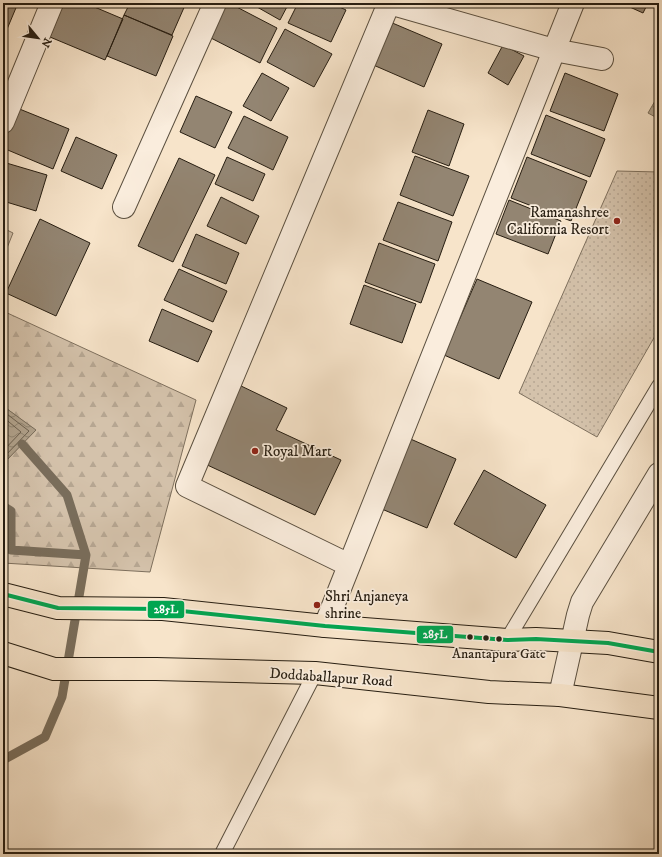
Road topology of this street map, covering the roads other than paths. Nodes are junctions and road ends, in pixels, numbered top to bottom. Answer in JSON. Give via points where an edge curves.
{"nodes":[{"id":1,"x":52,"y":3,"type":"edge"},
{"id":2,"x":215,"y":3,"type":"edge"},
{"id":3,"x":389,"y":3,"type":"edge"},
{"id":4,"x":572,"y":3,"type":"edge"},
{"id":5,"x":554,"y":50,"type":"junction"},
{"id":6,"x":602,"y":59,"type":"dead end"},
{"id":7,"x":3,"y":122,"type":"edge"},
{"id":8,"x":124,"y":207,"type":"dead end"},
{"id":9,"x":659,"y":386,"type":"edge"},
{"id":10,"x":659,"y":474,"type":"edge"},
{"id":11,"x":349,"y":565,"type":"junction"},
{"id":12,"x":3,"y":594,"type":"edge"},
{"id":13,"x":325,"y":626,"type":"junction"},
{"id":14,"x":507,"y":640,"type":"junction"},
{"id":15,"x":572,"y":641,"type":"junction"},
{"id":16,"x":659,"y":652,"type":"edge"},
{"id":17,"x":3,"y":653,"type":"edge"},
{"id":18,"x":315,"y":673,"type":"junction"},
{"id":19,"x":560,"y":695,"type":"junction"},
{"id":20,"x":659,"y":708,"type":"edge"},
{"id":21,"x":222,"y":854,"type":"edge"}],
"edges":[{"from":1,"to":7,"type":"street"},
{"from":2,"to":8,"type":"street"},
{"from":3,"to":5,"type":"street"},
{"from":3,"to":11,"type":"street","via":[[187,486]]},
{"from":4,"to":5,"type":"street"},
{"from":5,"to":6,"type":"street"},
{"from":5,"to":11,"type":"street"},
{"from":9,"to":14,"type":"lane"},
{"from":10,"to":15,"type":"street","via":[[582,602]]},
{"from":11,"to":13,"type":"street"},
{"from":12,"to":13,"type":"main road","via":[[58,608],[163,609]]},
{"from":13,"to":14,"type":"main road"},
{"from":14,"to":15,"type":"main road"},
{"from":15,"to":16,"type":"main road","via":[[608,643]]},
{"from":15,"to":19,"type":"street"},
{"from":17,"to":18,"type":"main road","name":"Doddaballapur Road","via":[[54,669]]},
{"from":18,"to":19,"type":"main road","name":"Doddaballapur Road","via":[[489,692]]},
{"from":18,"to":21,"type":"lane"},
{"from":19,"to":20,"type":"main road","name":"Doddaballapur Road"}]}
